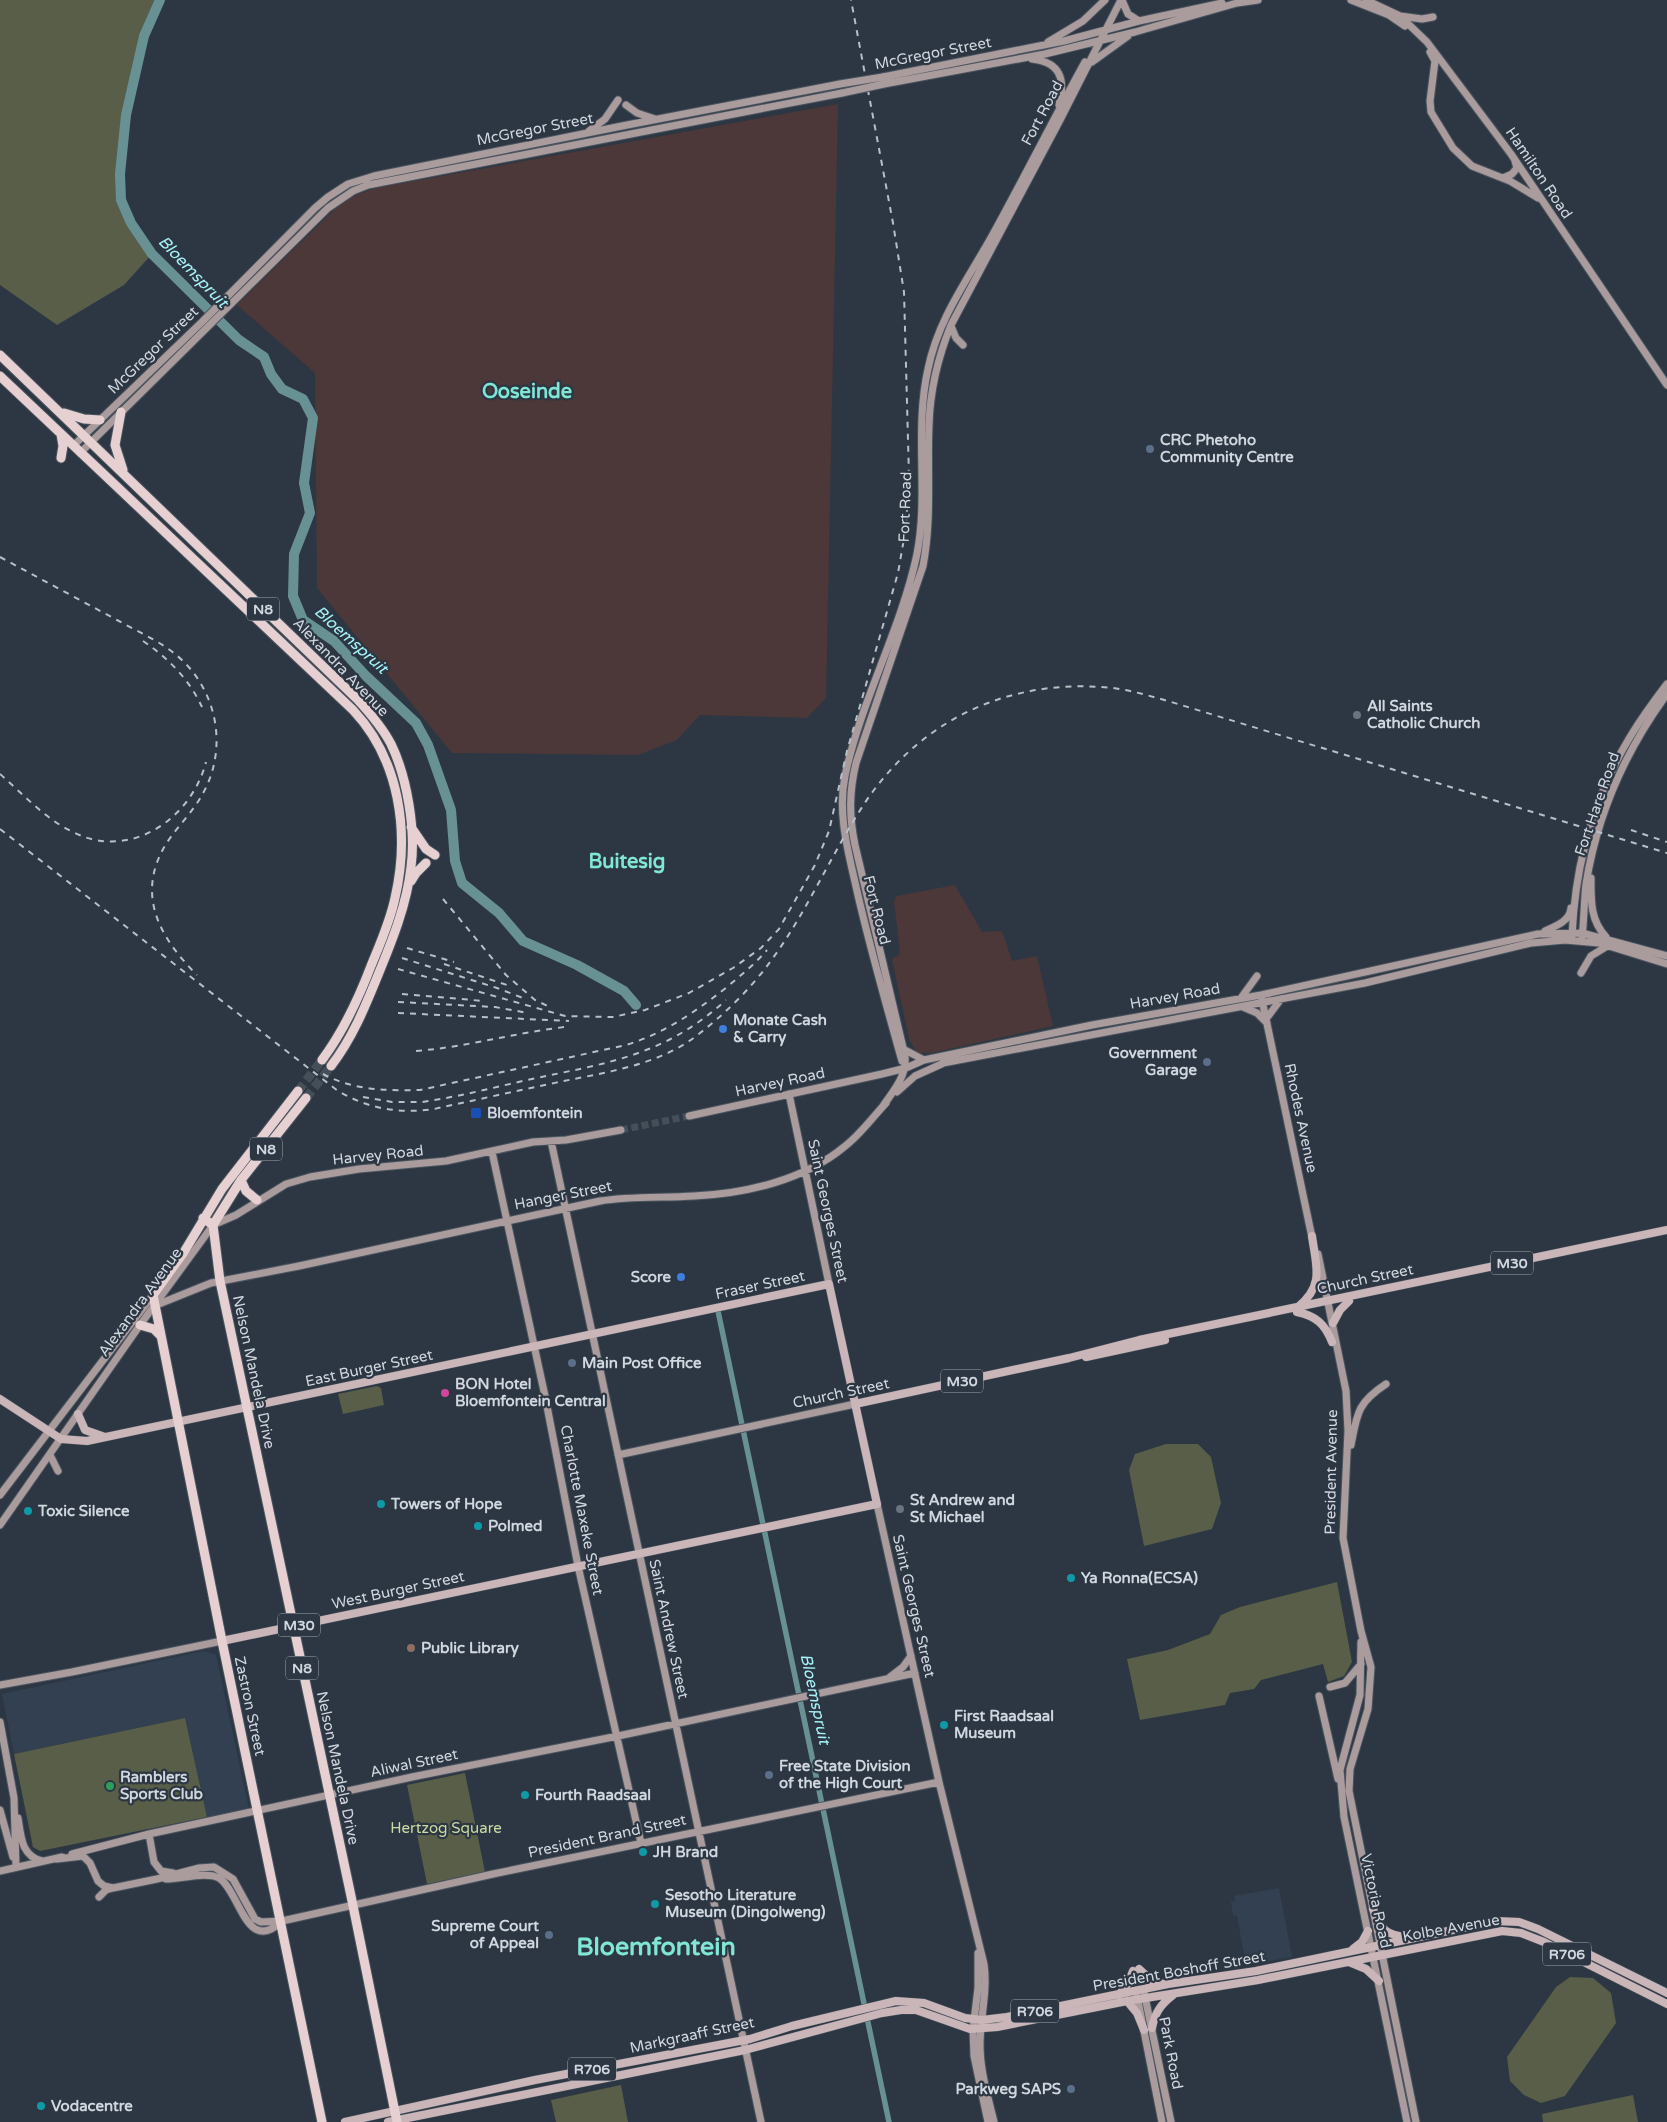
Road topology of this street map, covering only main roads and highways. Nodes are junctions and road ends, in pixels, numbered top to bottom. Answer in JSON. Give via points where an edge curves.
{"nodes":[{"id":1,"x":1106,"y":0,"type":"edge"},
{"id":2,"x":1116,"y":0,"type":"edge"},
{"id":3,"x":1121,"y":0,"type":"edge"},
{"id":4,"x":1235,"y":0,"type":"edge"},
{"id":5,"x":1258,"y":0,"type":"edge"},
{"id":6,"x":1352,"y":0,"type":"edge"},
{"id":7,"x":1366,"y":0,"type":"edge"},
{"id":8,"x":1400,"y":16,"type":"junction"},
{"id":9,"x":1433,"y":16,"type":"dead end"},
{"id":10,"x":1139,"y":21,"type":"junction"},
{"id":11,"x":1104,"y":31,"type":"junction"},
{"id":12,"x":1135,"y":32,"type":"junction"},
{"id":13,"x":1099,"y":41,"type":"junction"},
{"id":14,"x":1041,"y":46,"type":"junction"},
{"id":15,"x":1024,"y":58,"type":"junction"},
{"id":16,"x":1088,"y":65,"type":"junction"},
{"id":17,"x":1451,"y":74,"type":"junction"},
{"id":18,"x":1434,"y":78,"type":"junction"},
{"id":19,"x":884,"y":80,"type":"junction"},
{"id":20,"x":618,"y":100,"type":"dead end"},
{"id":21,"x":626,"y":105,"type":"dead end"},
{"id":22,"x":1056,"y":117,"type":"junction"},
{"id":23,"x":656,"y":120,"type":"junction"},
{"id":24,"x":585,"y":135,"type":"junction"},
{"id":25,"x":1515,"y":161,"type":"junction"},
{"id":26,"x":1503,"y":178,"type":"junction"},
{"id":27,"x":1542,"y":201,"type":"junction"},
{"id":28,"x":222,"y":308,"type":"junction"},
{"id":29,"x":206,"y":324,"type":"junction"},
{"id":30,"x":951,"y":325,"type":"junction"},
{"id":31,"x":963,"y":346,"type":"dead end"},
{"id":32,"x":0,"y":354,"type":"edge"},
{"id":33,"x":0,"y":376,"type":"edge"},
{"id":34,"x":1667,"y":385,"type":"edge"},
{"id":35,"x":49,"y":403,"type":"junction"},
{"id":36,"x":121,"y":412,"type":"junction"},
{"id":37,"x":100,"y":420,"type":"junction"},
{"id":38,"x":60,"y":434,"type":"junction"},
{"id":39,"x":88,"y":438,"type":"junction"},
{"id":40,"x":76,"y":449,"type":"junction"},
{"id":41,"x":61,"y":458,"type":"dead end"},
{"id":42,"x":126,"y":474,"type":"junction"},
{"id":43,"x":911,"y":574,"type":"junction"},
{"id":44,"x":920,"y":578,"type":"junction"},
{"id":45,"x":1667,"y":684,"type":"edge"},
{"id":46,"x":1667,"y":694,"type":"edge"},
{"id":47,"x":411,"y":826,"type":"junction"},
{"id":48,"x":435,"y":855,"type":"dead end"},
{"id":49,"x":1592,"y":857,"type":"junction"},
{"id":50,"x":426,"y":863,"type":"dead end"},
{"id":51,"x":1579,"y":866,"type":"junction"},
{"id":52,"x":407,"y":890,"type":"junction"},
{"id":53,"x":1538,"y":934,"type":"junction"},
{"id":54,"x":1572,"y":936,"type":"junction"},
{"id":55,"x":1582,"y":937,"type":"junction"},
{"id":56,"x":1609,"y":942,"type":"junction"},
{"id":57,"x":1667,"y":956,"type":"edge"},
{"id":58,"x":1667,"y":964,"type":"edge"},
{"id":59,"x":1581,"y":973,"type":"dead end"},
{"id":60,"x":1257,"y":976,"type":"dead end"},
{"id":61,"x":1240,"y":998,"type":"junction"},
{"id":62,"x":1262,"y":999,"type":"junction"},
{"id":63,"x":1281,"y":999,"type":"junction"},
{"id":64,"x":1242,"y":1007,"type":"junction"},
{"id":65,"x":1266,"y":1021,"type":"junction"},
{"id":66,"x":1092,"y":1025,"type":"junction"},
{"id":67,"x":1094,"y":1034,"type":"junction"},
{"id":68,"x":905,"y":1050,"type":"junction"},
{"id":69,"x":902,"y":1059,"type":"junction"},
{"id":70,"x":322,"y":1060,"type":"tunnel mouth"},
{"id":71,"x":924,"y":1060,"type":"junction"},
{"id":72,"x":946,"y":1062,"type":"junction"},
{"id":73,"x":331,"y":1066,"type":"tunnel mouth"},
{"id":74,"x":906,"y":1068,"type":"junction"},
{"id":75,"x":882,"y":1074,"type":"junction"},
{"id":76,"x":298,"y":1091,"type":"tunnel mouth"},
{"id":77,"x":789,"y":1094,"type":"junction"},
{"id":78,"x":306,"y":1098,"type":"tunnel mouth"},
{"id":79,"x":883,"y":1106,"type":"junction"},
{"id":80,"x":689,"y":1116,"type":"tunnel mouth"},
{"id":81,"x":621,"y":1130,"type":"tunnel mouth"},
{"id":82,"x":552,"y":1140,"type":"junction"},
{"id":83,"x":492,"y":1152,"type":"junction"},
{"id":84,"x":806,"y":1171,"type":"junction"},
{"id":85,"x":241,"y":1180,"type":"junction"},
{"id":86,"x":257,"y":1200,"type":"junction"},
{"id":87,"x":566,"y":1208,"type":"junction"},
{"id":88,"x":204,"y":1218,"type":"junction"},
{"id":89,"x":506,"y":1220,"type":"junction"},
{"id":90,"x":213,"y":1225,"type":"junction"},
{"id":91,"x":1667,"y":1230,"type":"edge"},
{"id":92,"x":1667,"y":1235,"type":"edge"},
{"id":93,"x":1312,"y":1236,"type":"junction"},
{"id":94,"x":220,"y":1281,"type":"junction"},
{"id":95,"x":829,"y":1284,"type":"junction"},
{"id":96,"x":153,"y":1295,"type":"junction"},
{"id":97,"x":1349,"y":1301,"type":"junction"},
{"id":98,"x":1327,"y":1304,"type":"junction"},
{"id":99,"x":154,"y":1306,"type":"junction"},
{"id":100,"x":1297,"y":1310,"type":"junction"},
{"id":101,"x":696,"y":1313,"type":"joint"},
{"id":102,"x":1333,"y":1323,"type":"junction"},
{"id":103,"x":140,"y":1325,"type":"junction"},
{"id":104,"x":593,"y":1334,"type":"junction"},
{"id":105,"x":161,"y":1336,"type":"junction"},
{"id":106,"x":1332,"y":1342,"type":"junction"},
{"id":107,"x":534,"y":1347,"type":"junction"},
{"id":108,"x":1386,"y":1384,"type":"dead end"},
{"id":109,"x":0,"y":1399,"type":"edge"},
{"id":110,"x":1345,"y":1402,"type":"junction"},
{"id":111,"x":855,"y":1404,"type":"junction"},
{"id":112,"x":247,"y":1407,"type":"junction"},
{"id":113,"x":78,"y":1414,"type":"junction"},
{"id":114,"x":179,"y":1422,"type":"junction"},
{"id":115,"x":49,"y":1433,"type":"junction"},
{"id":116,"x":107,"y":1437,"type":"junction"},
{"id":117,"x":61,"y":1439,"type":"junction"},
{"id":118,"x":50,"y":1455,"type":"junction"},
{"id":119,"x":618,"y":1455,"type":"junction"},
{"id":120,"x":1346,"y":1467,"type":"junction"},
{"id":121,"x":58,"y":1471,"type":"dead end"},
{"id":122,"x":0,"y":1495,"type":"edge"},
{"id":123,"x":877,"y":1504,"type":"junction"},
{"id":124,"x":0,"y":1525,"type":"edge"},
{"id":125,"x":639,"y":1553,"type":"junction"},
{"id":126,"x":578,"y":1566,"type":"junction"},
{"id":127,"x":294,"y":1626,"type":"junction"},
{"id":128,"x":1361,"y":1631,"type":"junction"},
{"id":129,"x":222,"y":1640,"type":"junction"},
{"id":130,"x":911,"y":1656,"type":"junction"},
{"id":131,"x":1362,"y":1663,"type":"junction"},
{"id":132,"x":915,"y":1673,"type":"junction"},
{"id":133,"x":888,"y":1679,"type":"junction"},
{"id":134,"x":0,"y":1685,"type":"edge"},
{"id":135,"x":1361,"y":1686,"type":"joint"},
{"id":136,"x":1330,"y":1687,"type":"dead end"},
{"id":137,"x":1371,"y":1688,"type":"joint"},
{"id":138,"x":1320,"y":1696,"type":"dead end"},
{"id":139,"x":0,"y":1722,"type":"edge"},
{"id":140,"x":675,"y":1723,"type":"junction"},
{"id":141,"x":618,"y":1736,"type":"junction"},
{"id":142,"x":939,"y":1782,"type":"junction"},
{"id":143,"x":1341,"y":1787,"type":"junction"},
{"id":144,"x":329,"y":1796,"type":"junction"},
{"id":145,"x":14,"y":1798,"type":"junction"},
{"id":146,"x":0,"y":1810,"type":"edge"},
{"id":147,"x":258,"y":1811,"type":"junction"},
{"id":148,"x":1354,"y":1815,"type":"junction"},
{"id":149,"x":1344,"y":1817,"type":"junction"},
{"id":150,"x":699,"y":1831,"type":"junction"},
{"id":151,"x":149,"y":1834,"type":"junction"},
{"id":152,"x":641,"y":1844,"type":"junction"},
{"id":153,"x":57,"y":1859,"type":"junction"},
{"id":154,"x":45,"y":1861,"type":"junction"},
{"id":155,"x":16,"y":1867,"type":"junction"},
{"id":156,"x":0,"y":1871,"type":"edge"},
{"id":157,"x":178,"y":1872,"type":"junction"},
{"id":158,"x":157,"y":1879,"type":"junction"},
{"id":159,"x":1367,"y":1880,"type":"junction"},
{"id":160,"x":1357,"y":1882,"type":"junction"},
{"id":161,"x":114,"y":1888,"type":"junction"},
{"id":162,"x":99,"y":1897,"type":"dead end"},
{"id":163,"x":353,"y":1904,"type":"junction"},
{"id":164,"x":1374,"y":1909,"type":"junction"},
{"id":165,"x":282,"y":1921,"type":"junction"},
{"id":166,"x":1368,"y":1931,"type":"junction"},
{"id":167,"x":1415,"y":1937,"type":"junction"},
{"id":168,"x":1380,"y":1945,"type":"junction"},
{"id":169,"x":1371,"y":1947,"type":"junction"},
{"id":170,"x":1351,"y":1951,"type":"junction"},
{"id":171,"x":1382,"y":1954,"type":"junction"},
{"id":172,"x":1373,"y":1956,"type":"junction"},
{"id":173,"x":1347,"y":1962,"type":"junction"},
{"id":174,"x":1378,"y":1982,"type":"junction"},
{"id":175,"x":1168,"y":1984,"type":"junction"},
{"id":176,"x":1140,"y":1990,"type":"junction"},
{"id":177,"x":1667,"y":1993,"type":"edge"},
{"id":178,"x":1175,"y":1994,"type":"junction"},
{"id":179,"x":1120,"y":1995,"type":"junction"},
{"id":180,"x":1142,"y":1999,"type":"junction"},
{"id":181,"x":1127,"y":2002,"type":"junction"},
{"id":182,"x":1667,"y":2004,"type":"edge"},
{"id":183,"x":978,"y":2019,"type":"junction"},
{"id":184,"x":792,"y":2026,"type":"junction"},
{"id":185,"x":977,"y":2029,"type":"junction"},
{"id":186,"x":1148,"y":2029,"type":"junction"},
{"id":187,"x":798,"y":2034,"type":"junction"},
{"id":188,"x":743,"y":2040,"type":"junction"},
{"id":189,"x":1401,"y":2046,"type":"junction"},
{"id":190,"x":1392,"y":2049,"type":"junction"},
{"id":191,"x":745,"y":2050,"type":"junction"},
{"id":192,"x":395,"y":2119,"type":"edge"},
{"id":193,"x":322,"y":2122,"type":"edge"},
{"id":194,"x":345,"y":2122,"type":"edge"},
{"id":195,"x":761,"y":2122,"type":"edge"},
{"id":196,"x":988,"y":2122,"type":"edge"},
{"id":197,"x":994,"y":2122,"type":"edge"},
{"id":198,"x":1162,"y":2122,"type":"edge"},
{"id":199,"x":1171,"y":2122,"type":"edge"},
{"id":200,"x":1407,"y":2122,"type":"edge"},
{"id":201,"x":1416,"y":2122,"type":"edge"}],
"edges":[{"from":1,"to":14,"type":"main road","via":[[1083,21]]},
{"from":2,"to":11,"type":"main road"},
{"from":3,"to":10,"type":"main road","via":[[1128,14]]},
{"from":3,"to":11,"type":"main road"},
{"from":4,"to":10,"type":"main road"},
{"from":5,"to":12,"type":"main road"},
{"from":6,"to":18,"type":"main road","via":[[1396,20],[1419,38],[1435,61]]},
{"from":7,"to":8,"type":"main road","name":"Hamilton Road"},
{"from":8,"to":9,"type":"main road","via":[[1416,19]]},
{"from":8,"to":17,"type":"main road","name":"Hamilton Road","via":[[1427,42]]},
{"from":10,"to":11,"type":"main road"},
{"from":11,"to":13,"type":"main road","name":"Fort Road"},
{"from":11,"to":14,"type":"main road","name":"McGregor Street"},
{"from":12,"to":13,"type":"main road"},
{"from":12,"to":16,"type":"main road"},
{"from":13,"to":15,"type":"main road","name":"McGregor Street"},
{"from":13,"to":16,"type":"main road","name":"Fort Road"},
{"from":13,"to":22,"type":"main road","name":"Fort Road"},
{"from":14,"to":19,"type":"main road","name":"McGregor Street"},
{"from":15,"to":19,"type":"main road","name":"McGregor Street"},
{"from":15,"to":22,"type":"main road","via":[[1046,61],[1057,70],[1062,89]]},
{"from":16,"to":30,"type":"main road","name":"Fort Road"},
{"from":17,"to":18,"type":"main road"},
{"from":17,"to":25,"type":"main road","name":"Hamilton Road"},
{"from":18,"to":26,"type":"main road","via":[[1431,112],[1453,148],[1472,166]]},
{"from":19,"to":23,"type":"main road","name":"McGregor Street","bridge":true,"via":[[840,84]]},
{"from":19,"to":28,"type":"main road","name":"McGregor Street","bridge":true,"via":[[842,93],[368,185],[334,202]]},
{"from":20,"to":24,"type":"main road","via":[[605,119]]},
{"from":21,"to":23,"type":"main road"},
{"from":22,"to":43,"type":"main road","name":"Fort Road","via":[[951,306],[933,346],[921,406],[920,527]]},
{"from":23,"to":24,"type":"main road","name":"McGregor Street"},
{"from":24,"to":28,"type":"main road","name":"McGregor Street","via":[[428,164],[348,184],[315,208]]},
{"from":25,"to":26,"type":"main road","via":[[1515,171]]},
{"from":25,"to":27,"type":"main road","name":"Hamilton Road"},
{"from":26,"to":27,"type":"main road"},
{"from":27,"to":34,"type":"main road","name":"Hamilton Road"},
{"from":28,"to":29,"type":"main road","name":"McGregor Street"},
{"from":29,"to":36,"type":"main road","name":"McGregor Street"},
{"from":29,"to":37,"type":"main road","name":"McGregor Street"},
{"from":30,"to":31,"type":"main road"},
{"from":30,"to":44,"type":"main road","name":"Fort Road","via":[[937,365],[930,406],[928,534]]},
{"from":32,"to":35,"type":"highway","name":"Alexandra Avenue","number":"N8"},
{"from":33,"to":38,"type":"highway","name":"Alexandra Avenue","number":"N8"},
{"from":35,"to":37,"type":"highway","via":[[74,417]]},
{"from":35,"to":39,"type":"highway","name":"Alexandra Avenue","number":"N8"},
{"from":36,"to":39,"type":"main road","name":"McGregor Street"},
{"from":36,"to":42,"type":"highway","via":[[115,446]]},
{"from":37,"to":39,"type":"main road","name":"McGregor Street"},
{"from":38,"to":40,"type":"highway","name":"Alexandra Avenue","number":"N8"},
{"from":38,"to":41,"type":"highway"},
{"from":39,"to":40,"type":"main road","name":"McGregor Street"},
{"from":39,"to":42,"type":"highway","name":"Alexandra Avenue","number":"N8"},
{"from":40,"to":70,"type":"highway","name":"Alexandra Avenue","number":"N8","via":[[352,710],[368,728],[385,756],[400,812],[400,865],[395,898],[365,982],[342,1032]]},
{"from":42,"to":47,"type":"highway","name":"Alexandra Avenue","number":"N8","via":[[377,722],[391,743],[400,766]]},
{"from":43,"to":44,"type":"main road"},
{"from":43,"to":69,"type":"main road","name":"Fort Road","via":[[856,737],[842,800],[858,895]]},
{"from":44,"to":68,"type":"main road","name":"Fort Road","via":[[856,763],[850,793],[855,844]]},
{"from":45,"to":51,"type":"main road","name":"Fort Hare Road","via":[[1630,736],[1614,766],[1591,821]]},
{"from":46,"to":49,"type":"main road","name":"Fort Hare Road","via":[[1626,759]]},
{"from":47,"to":48,"type":"highway","via":[[426,849]]},
{"from":47,"to":52,"type":"highway","name":"Alexandra Avenue","number":"N8","via":[[412,865]]},
{"from":49,"to":55,"type":"main road","name":"Fort Hare Road"},
{"from":49,"to":56,"type":"main road","via":[[1592,908],[1598,928]]},
{"from":50,"to":52,"type":"highway"},
{"from":51,"to":53,"type":"main road","via":[[1572,887],[1571,913],[1558,925]]},
{"from":51,"to":54,"type":"main road","name":"Fort Hare Road"},
{"from":52,"to":73,"type":"highway","name":"Alexandra Avenue","number":"N8","via":[[388,953],[350,1038]]},
{"from":53,"to":54,"type":"main road","name":"Harvey Road"},
{"from":53,"to":62,"type":"main road","name":"Harvey Road"},
{"from":54,"to":55,"type":"main road","name":"Harvey Road"},
{"from":54,"to":63,"type":"main road","name":"Harvey Road"},
{"from":55,"to":56,"type":"main road","name":"Harvey Road"},
{"from":56,"to":57,"type":"main road","name":"Harvey Road"},
{"from":56,"to":58,"type":"main road","name":"Harvey Road"},
{"from":56,"to":59,"type":"main road","via":[[1591,956]]},
{"from":60,"to":61,"type":"main road"},
{"from":61,"to":62,"type":"main road","name":"Harvey Road"},
{"from":61,"to":66,"type":"main road","name":"Harvey Road"},
{"from":62,"to":63,"type":"main road","name":"Harvey Road"},
{"from":62,"to":64,"type":"main road","name":"Harvey Road"},
{"from":62,"to":65,"type":"main road","name":"Rhodes Avenue"},
{"from":63,"to":65,"type":"main road"},
{"from":64,"to":65,"type":"main road"},
{"from":64,"to":67,"type":"main road","name":"Harvey Road"},
{"from":65,"to":93,"type":"main road","name":"Rhodes Avenue"},
{"from":66,"to":67,"type":"main road"},
{"from":66,"to":71,"type":"main road","name":"Harvey Road"},
{"from":67,"to":72,"type":"main road","name":"Harvey Road"},
{"from":68,"to":71,"type":"main road"},
{"from":68,"to":74,"type":"main road","name":"Fort Road"},
{"from":69,"to":74,"type":"main road","name":"Fort Road"},
{"from":69,"to":75,"type":"main road"},
{"from":71,"to":74,"type":"main road","name":"Harvey Road"},
{"from":72,"to":74,"type":"main road"},
{"from":72,"to":79,"type":"main road","name":"Hanger Street","via":[[915,1076]]},
{"from":74,"to":75,"type":"main road","name":"Harvey Road"},
{"from":74,"to":79,"type":"main road"},
{"from":75,"to":77,"type":"main road","name":"Harvey Road"},
{"from":76,"to":88,"type":"highway","name":"Alexandra Avenue","number":"N8","via":[[222,1189]]},
{"from":77,"to":80,"type":"main road","name":"Harvey Road"},
{"from":77,"to":84,"type":"main road","name":"Saint Georges Street"},
{"from":78,"to":85,"type":"highway","name":"Alexandra Avenue","number":"N8"},
{"from":79,"to":84,"type":"main road","name":"Hanger Street","via":[[846,1146]]},
{"from":81,"to":82,"type":"main road","name":"Harvey Road"},
{"from":82,"to":83,"type":"main road","name":"Harvey Road"},
{"from":82,"to":87,"type":"main road","name":"Saint Andrew Street"},
{"from":83,"to":86,"type":"main road","name":"Harvey Road","via":[[430,1164],[310,1177],[286,1184]]},
{"from":83,"to":89,"type":"main road","name":"Charlotte Maxeke Street"},
{"from":84,"to":87,"type":"main road","name":"Hanger Street","via":[[720,1195],[631,1197]]},
{"from":84,"to":95,"type":"main road","name":"Saint Georges Street"},
{"from":85,"to":86,"type":"highway","via":[[246,1192]]},
{"from":85,"to":90,"type":"highway","name":"Alexandra Avenue","number":"N8"},
{"from":86,"to":90,"type":"main road","name":"Harvey Road","via":[[236,1215]]},
{"from":87,"to":89,"type":"main road","name":"Hanger Street"},
{"from":87,"to":104,"type":"main road","name":"Saint Andrew Street"},
{"from":88,"to":90,"type":"highway"},
{"from":88,"to":96,"type":"highway","name":"Alexandra Avenue","number":"N8"},
{"from":89,"to":94,"type":"main road","name":"Hanger Street"},
{"from":89,"to":107,"type":"main road","name":"Charlotte Maxeke Street"},
{"from":90,"to":94,"type":"highway","name":"Nelson Mandela Drive","number":"N8"},
{"from":90,"to":99,"type":"main road","name":"Alexandra Avenue"},
{"from":91,"to":98,"type":"main road","name":"Church Street","number":"M30"},
{"from":92,"to":97,"type":"main road","name":"Church Street","number":"M30"},
{"from":93,"to":98,"type":"main road","name":"Rhodes Avenue"},
{"from":93,"to":100,"type":"main road","via":[[1316,1285]]},
{"from":94,"to":99,"type":"main road","name":"Hanger Street"},
{"from":94,"to":112,"type":"highway","name":"Nelson Mandela Drive","number":"N8"},
{"from":95,"to":101,"type":"main road","name":"Fraser Street"},
{"from":95,"to":111,"type":"main road","name":"Saint Georges Street"},
{"from":96,"to":99,"type":"highway","name":"Zastron Street"},
{"from":96,"to":115,"type":"main road","name":"Alexandra Avenue"},
{"from":97,"to":98,"type":"main road","name":"Church Street","number":"M30"},
{"from":97,"to":102,"type":"main road"},
{"from":98,"to":100,"type":"main road","name":"Church Street","number":"M30"},
{"from":98,"to":102,"type":"main road","name":"President Avenue"},
{"from":98,"to":106,"type":"main road","name":"President Avenue"},
{"from":99,"to":103,"type":"main road","name":"Alexandra Avenue"},
{"from":99,"to":105,"type":"highway","name":"Zastron Street"},
{"from":100,"to":106,"type":"main road","via":[[1324,1325]]},
{"from":100,"to":111,"type":"main road","name":"Church Street","number":"M30","via":[[1105,1354],[1069,1358]]},
{"from":101,"to":104,"type":"main road","name":"East Burger Street"},
{"from":102,"to":110,"type":"main road","name":"President Avenue","via":[[1346,1391]]},
{"from":103,"to":105,"type":"highway","via":[[154,1329]]},
{"from":103,"to":113,"type":"main road","name":"Alexandra Avenue"},
{"from":104,"to":107,"type":"main road","name":"East Burger Street"},
{"from":104,"to":119,"type":"main road","name":"Saint Andrew Street"},
{"from":105,"to":114,"type":"highway","name":"Zastron Street"},
{"from":106,"to":110,"type":"main road","name":"President Avenue"},
{"from":107,"to":112,"type":"main road","name":"East Burger Street"},
{"from":107,"to":126,"type":"main road","name":"Charlotte Maxeke Street"},
{"from":108,"to":120,"type":"main road","via":[[1368,1396],[1359,1410]]},
{"from":109,"to":115,"type":"main road","name":"East Burger Street"},
{"from":110,"to":120,"type":"main road","name":"President Avenue","via":[[1348,1431]]},
{"from":111,"to":119,"type":"main road","name":"Church Street"},
{"from":111,"to":123,"type":"main road","name":"Saint Georges Street"},
{"from":112,"to":114,"type":"main road","name":"East Burger Street"},
{"from":112,"to":127,"type":"highway","name":"Nelson Mandela Drive","number":"N8"},
{"from":113,"to":116,"type":"main road","via":[[85,1430]]},
{"from":113,"to":117,"type":"main road","name":"Alexandra Avenue"},
{"from":114,"to":116,"type":"main road","name":"East Burger Street"},
{"from":114,"to":129,"type":"highway","name":"Zastron Street"},
{"from":115,"to":117,"type":"main road","name":"East Burger Street"},
{"from":115,"to":122,"type":"main road","name":"Alexandra Avenue"},
{"from":116,"to":117,"type":"main road","name":"East Burger Street","via":[[87,1441]]},
{"from":117,"to":118,"type":"main road","name":"Alexandra Avenue"},
{"from":118,"to":121,"type":"main road"},
{"from":118,"to":124,"type":"main road","name":"Alexandra Avenue"},
{"from":119,"to":125,"type":"main road","name":"Saint Andrew Street"},
{"from":120,"to":128,"type":"main road","name":"President Avenue","via":[[1343,1538]]},
{"from":123,"to":125,"type":"main road","name":"West Burger Street","number":"M30"},
{"from":123,"to":130,"type":"main road","name":"Saint Georges Street"},
{"from":125,"to":126,"type":"main road","name":"West Burger Street","number":"M30"},
{"from":125,"to":140,"type":"main road","name":"Saint Andrew Street"},
{"from":126,"to":127,"type":"main road","name":"West Burger Street","number":"M30"},
{"from":126,"to":141,"type":"main road","name":"Charlotte Maxeke Street"},
{"from":127,"to":129,"type":"main road","name":"West Burger Street","number":"M30"},
{"from":127,"to":144,"type":"highway","name":"Nelson Mandela Drive","number":"N8"},
{"from":128,"to":131,"type":"main road","name":"President Avenue"},
{"from":128,"to":137,"type":"main road","name":"President Avenue","via":[[1371,1667]]},
{"from":129,"to":134,"type":"main road","name":"West Burger Street"},
{"from":129,"to":147,"type":"highway","name":"Zastron Street"},
{"from":130,"to":132,"type":"main road","name":"Saint Georges Street"},
{"from":130,"to":133,"type":"main road"},
{"from":131,"to":135,"type":"main road","name":"President Avenue"},
{"from":131,"to":136,"type":"main road","via":[[1344,1683]]},
{"from":132,"to":133,"type":"main road","name":"Aliwal Street"},
{"from":132,"to":142,"type":"main road","name":"Saint Georges Street"},
{"from":133,"to":140,"type":"main road","name":"Aliwal Street"},
{"from":135,"to":143,"type":"main road","name":"Victoria Road","via":[[1358,1709],[1342,1758]]},
{"from":137,"to":148,"type":"main road","name":"Victoria Road","via":[[1350,1769],[1349,1791]]},
{"from":138,"to":143,"type":"main road","via":[[1334,1768]]},
{"from":139,"to":145,"type":"main road"},
{"from":140,"to":141,"type":"main road","name":"Aliwal Street"},
{"from":140,"to":150,"type":"main road","name":"Saint Andrew Street"},
{"from":141,"to":144,"type":"main road","name":"Aliwal Street"},
{"from":141,"to":152,"type":"main road","name":"Charlotte Maxeke Street"},
{"from":142,"to":150,"type":"main road","name":"President Brand Street"},
{"from":142,"to":183,"type":"main road","name":"Saint Georges Street","via":[[978,1948]]},
{"from":143,"to":149,"type":"main road","name":"Victoria Road"},
{"from":144,"to":147,"type":"main road","name":"Aliwal Street"},
{"from":144,"to":163,"type":"highway","name":"Nelson Mandela Drive","number":"N8"},
{"from":145,"to":154,"type":"main road","via":[[25,1850],[33,1859]]},
{"from":145,"to":155,"type":"main road"},
{"from":146,"to":155,"type":"main road"},
{"from":147,"to":151,"type":"main road","name":"Aliwal Street"},
{"from":147,"to":165,"type":"highway","name":"Zastron Street"},
{"from":148,"to":149,"type":"main road"},
{"from":148,"to":159,"type":"main road","name":"Victoria Road"},
{"from":149,"to":160,"type":"main road","name":"Victoria Road"},
{"from":150,"to":152,"type":"main road","name":"President Brand Street"},
{"from":150,"to":188,"type":"main road","name":"Saint Andrew Street"},
{"from":151,"to":153,"type":"main road","name":"Aliwal Street"},
{"from":151,"to":157,"type":"main road","via":[[154,1862],[161,1872]]},
{"from":152,"to":163,"type":"main road","name":"President Brand Street"},
{"from":153,"to":154,"type":"main road","name":"Aliwal Street"},
{"from":153,"to":161,"type":"main road","via":[[83,1856],[98,1881]]},
{"from":154,"to":155,"type":"main road","name":"Aliwal Street"},
{"from":155,"to":156,"type":"main road","name":"Aliwal Street"},
{"from":157,"to":158,"type":"main road"},
{"from":157,"to":165,"type":"main road","via":[[206,1867],[220,1870],[233,1879],[255,1919],[261,1922]]},
{"from":158,"to":161,"type":"main road"},
{"from":158,"to":165,"type":"main road","via":[[212,1875],[225,1884],[252,1927],[261,1930],[274,1928]]},
{"from":159,"to":160,"type":"main road"},
{"from":159,"to":164,"type":"main road","name":"Victoria Road"},
{"from":160,"to":166,"type":"main road","name":"Victoria Road"},
{"from":161,"to":162,"type":"main road"},
{"from":163,"to":165,"type":"main road","name":"President Brand Street"},
{"from":163,"to":192,"type":"highway","name":"Nelson Mandela Drive","number":"N8"},
{"from":164,"to":167,"type":"main road","via":[[1386,1932]]},
{"from":164,"to":168,"type":"main road","name":"Victoria Road"},
{"from":165,"to":193,"type":"highway","name":"Zastron Street"},
{"from":166,"to":169,"type":"main road","name":"Victoria Road"},
{"from":166,"to":170,"type":"main road","via":[[1362,1942]]},
{"from":167,"to":168,"type":"main road","name":"Kolbe Avenue","number":"R706"},
{"from":167,"to":177,"type":"main road","name":"Kolbe Avenue","number":"R706","via":[[1496,1921],[1519,1922]]},
{"from":168,"to":169,"type":"main road","name":"President Boshoff Street","number":"R706"},
{"from":168,"to":171,"type":"main road","name":"Victoria Road"},
{"from":169,"to":170,"type":"main road","name":"President Boshoff Street","number":"R706"},
{"from":169,"to":172,"type":"main road","name":"Victoria Road"},
{"from":170,"to":175,"type":"main road","name":"President Boshoff Street","number":"R706","via":[[1256,1971]]},
{"from":171,"to":172,"type":"main road","name":"Kolbe Avenue","number":"R706"},
{"from":171,"to":182,"type":"main road","name":"Kolbe Avenue","number":"R706","via":[[1511,1931],[1544,1942]]},
{"from":171,"to":189,"type":"main road","name":"Victoria Road"},
{"from":172,"to":173,"type":"main road","name":"President Boshoff Street","number":"R706"},
{"from":172,"to":174,"type":"main road","name":"Victoria Road"},
{"from":173,"to":174,"type":"main road","via":[[1366,1969]]},
{"from":173,"to":178,"type":"main road","name":"President Boshoff Street","number":"R706"},
{"from":174,"to":190,"type":"main road","name":"Victoria Road"},
{"from":175,"to":176,"type":"main road","name":"President Boshoff Street","number":"R706"},
{"from":175,"to":179,"type":"main road","via":[[1153,1982],[1136,1970]]},
{"from":176,"to":179,"type":"main road","name":"President Boshoff Street","number":"R706"},
{"from":176,"to":180,"type":"main road","name":"Park Road"},
{"from":178,"to":180,"type":"main road","name":"President Boshoff Street","number":"R706"},
{"from":178,"to":186,"type":"main road","via":[[1163,2002]]},
{"from":179,"to":183,"type":"main road","name":"President Boshoff Street","number":"R706","via":[[1007,2017]]},
{"from":180,"to":181,"type":"main road","name":"President Boshoff Street","number":"R706"},
{"from":180,"to":186,"type":"main road","name":"Park Road"},
{"from":181,"to":185,"type":"main road","name":"President Boshoff Street","number":"R706","via":[[1019,2024]]},
{"from":181,"to":186,"type":"main road"},
{"from":183,"to":184,"type":"main road","name":"Markgraaff Street","number":"R706","via":[[958,2017],[924,2003],[905,2001],[879,2004]]},
{"from":183,"to":185,"type":"main road","name":"Saint Georges Street"},
{"from":184,"to":187,"type":"main road"},
{"from":184,"to":188,"type":"main road","name":"Markgraaff Street","number":"R706"},
{"from":185,"to":187,"type":"main road","name":"Markgraaff Street","number":"R706","via":[[916,2010],[901,2010]]},
{"from":185,"to":196,"type":"main road","name":"Saint Georges Street","via":[[974,2056]]},
{"from":185,"to":197,"type":"main road","name":"Saint Georges Street"},
{"from":186,"to":198,"type":"main road","name":"Park Road"},
{"from":186,"to":199,"type":"main road","name":"Park Road"},
{"from":187,"to":191,"type":"main road","name":"Markgraaff Street","number":"R706"},
{"from":188,"to":191,"type":"main road","name":"Saint Andrew Street"},
{"from":188,"to":192,"type":"main road","name":"Markgraaff Street","number":"R706","via":[[535,2080]]},
{"from":189,"to":190,"type":"main road"},
{"from":189,"to":201,"type":"main road","name":"Victoria Road"},
{"from":190,"to":200,"type":"main road","name":"Victoria Road"},
{"from":191,"to":192,"type":"main road","name":"Markgraaff Street","number":"R706"},
{"from":191,"to":195,"type":"main road","name":"Saint Andrew Street"},
{"from":192,"to":194,"type":"main road","name":"Markgraaff Street","number":"R706"}]}
